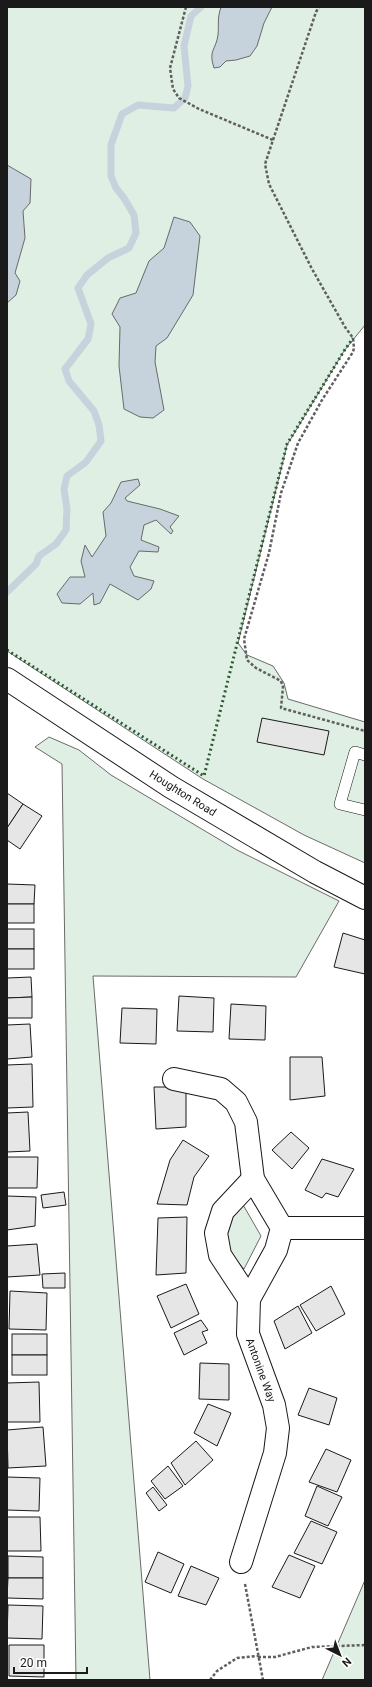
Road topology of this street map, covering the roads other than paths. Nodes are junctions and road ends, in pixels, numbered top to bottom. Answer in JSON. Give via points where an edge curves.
{"nodes":[{"id":1,"x":7,"y":679,"type":"edge"},
{"id":2,"x":365,"y":754,"type":"edge"},
{"id":3,"x":365,"y":810,"type":"edge"},
{"id":4,"x":365,"y":898,"type":"edge"},
{"id":5,"x":174,"y":1078,"type":"dead end"},
{"id":6,"x":253,"y":1179,"type":"junction"},
{"id":7,"x":282,"y":1228,"type":"junction"},
{"id":8,"x":365,"y":1228,"type":"edge"},
{"id":9,"x":249,"y":1299,"type":"junction"},
{"id":10,"x":241,"y":1562,"type":"road end"}],
"edges":[{"from":1,"to":4,"type":"street","name":"Houghton Road","via":[[171,787],[315,872]]},
{"from":2,"to":3,"type":"lane","via":[[355,752],[340,804]]},
{"from":5,"to":6,"type":"street","via":[[221,1090],[236,1102],[246,1122]]},
{"from":6,"to":7,"type":"street"},
{"from":6,"to":9,"type":"street","via":[[222,1211],[216,1234],[220,1255]]},
{"from":7,"to":8,"type":"street"},
{"from":7,"to":9,"type":"street","name":"Antonine Way","via":[[276,1250]]},
{"from":9,"to":10,"type":"street","name":"Antonine Way","via":[[248,1334],[274,1404],[278,1428],[275,1453]]}]}
